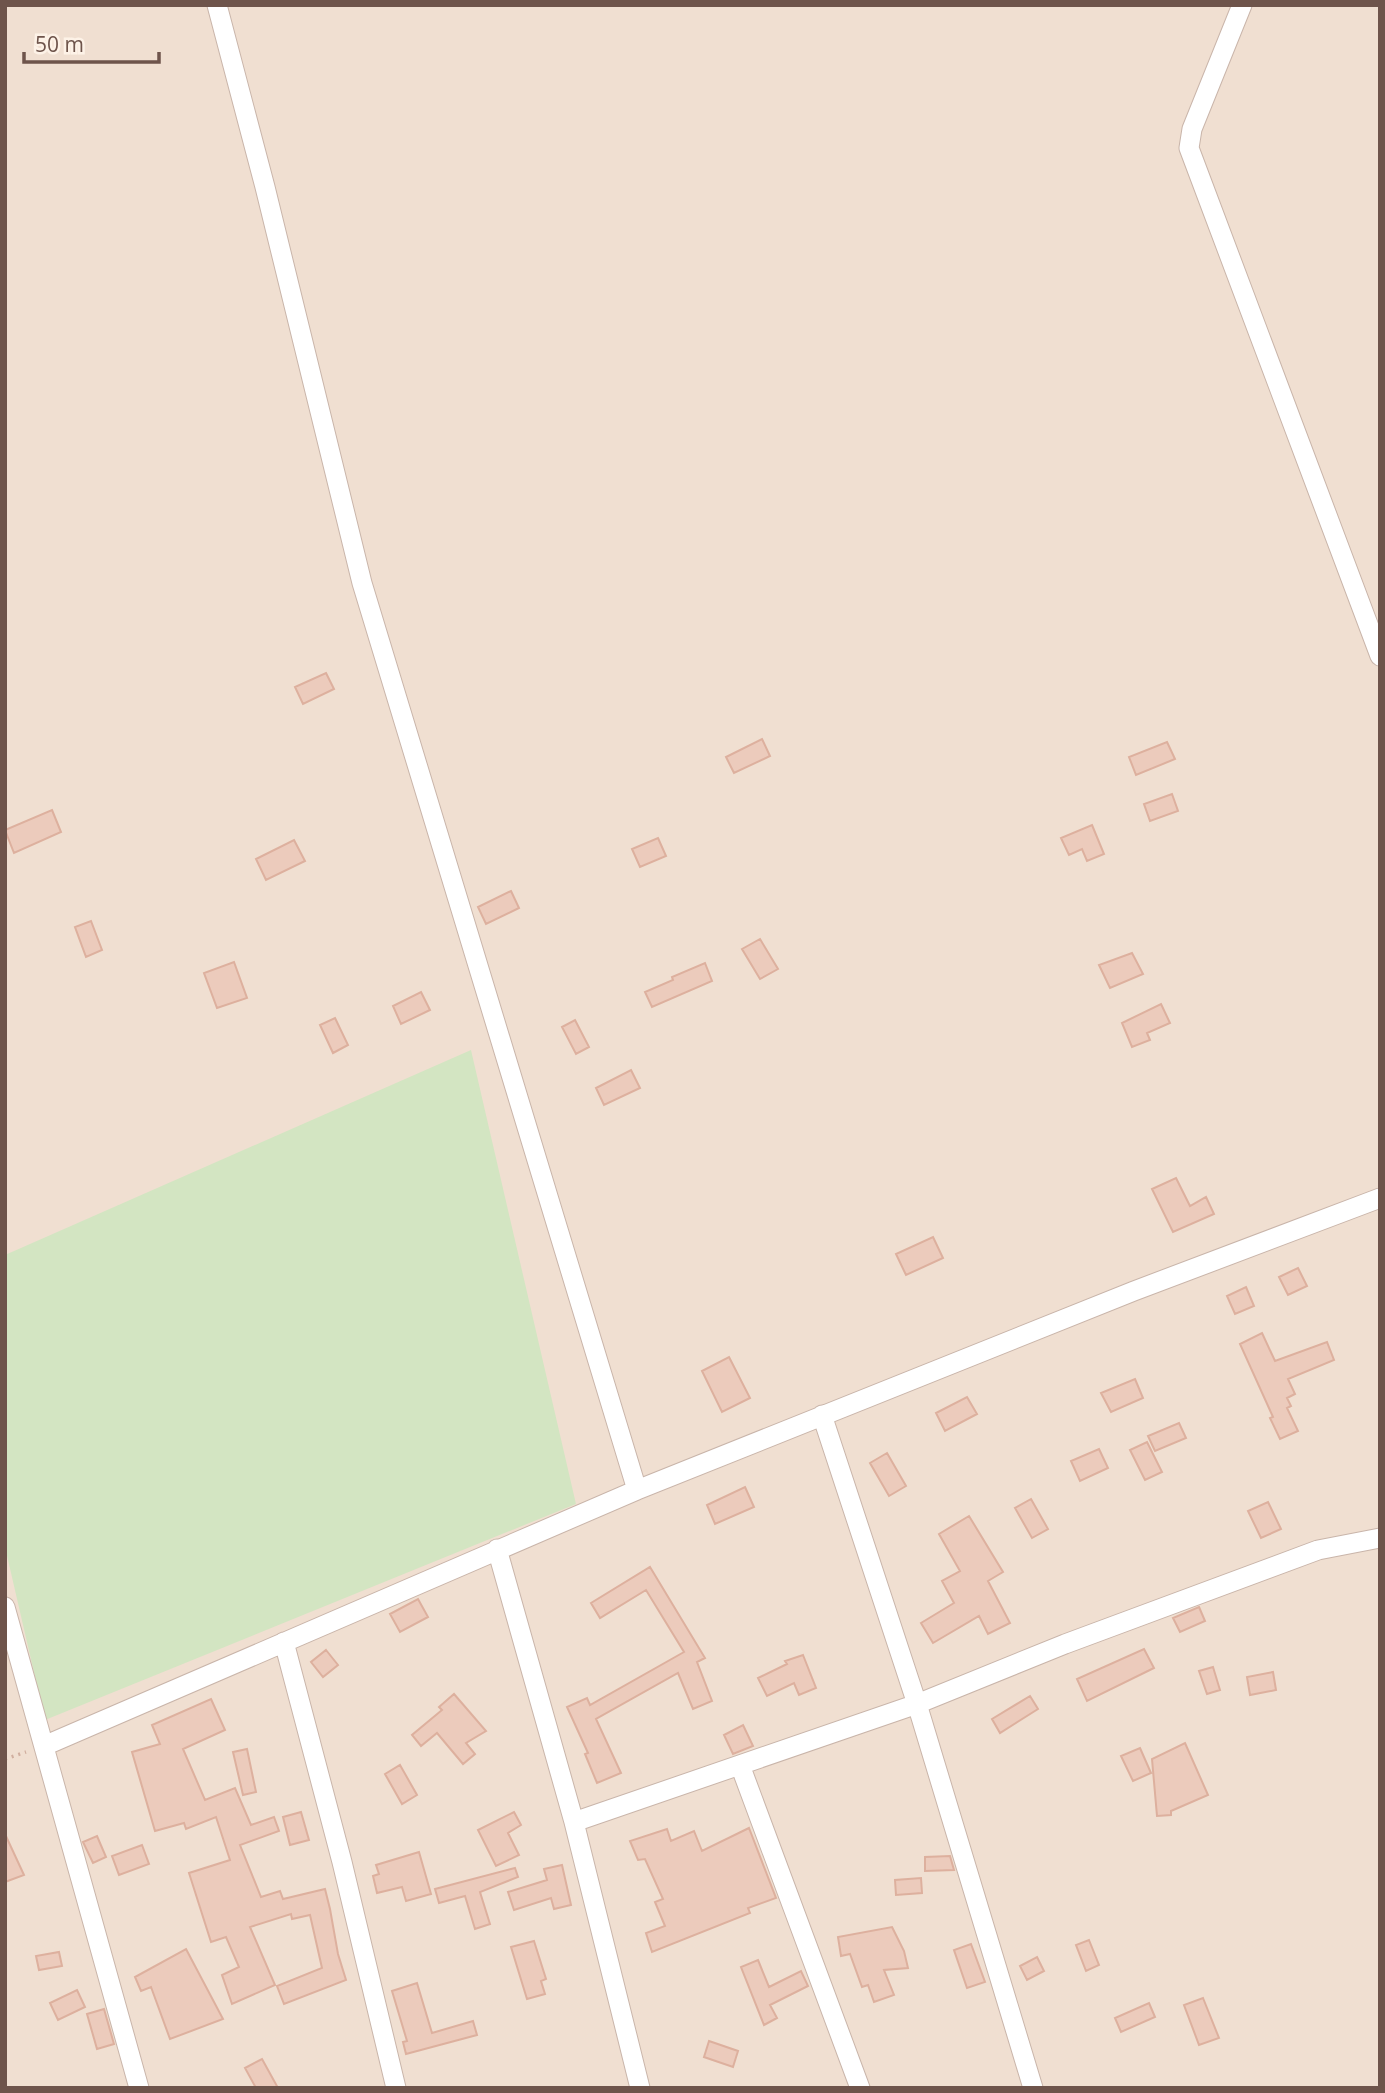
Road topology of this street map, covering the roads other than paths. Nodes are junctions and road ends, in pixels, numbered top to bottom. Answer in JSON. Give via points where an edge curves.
{"nodes":[{"id":1,"x":217,"y":5,"type":"edge"},
{"id":2,"x":1242,"y":5,"type":"edge"},
{"id":3,"x":1380,"y":656,"type":"edge"},
{"id":4,"x":1380,"y":1198,"type":"edge"},
{"id":5,"x":822,"y":1415,"type":"junction"},
{"id":6,"x":637,"y":1490,"type":"junction"},
{"id":7,"x":1380,"y":1538,"type":"edge"},
{"id":8,"x":497,"y":1549,"type":"junction"},
{"id":9,"x":5,"y":1607,"type":"edge"},
{"id":10,"x":284,"y":1642,"type":"junction"},
{"id":11,"x":917,"y":1704,"type":"junction"},
{"id":12,"x":44,"y":1746,"type":"junction"},
{"id":13,"x":740,"y":1765,"type":"junction"},
{"id":14,"x":574,"y":1822,"type":"junction"},
{"id":15,"x":139,"y":2088,"type":"edge"},
{"id":16,"x":397,"y":2088,"type":"edge"},
{"id":17,"x":640,"y":2088,"type":"edge"},
{"id":18,"x":860,"y":2088,"type":"edge"},
{"id":19,"x":1033,"y":2088,"type":"edge"}],
"edges":[{"from":1,"to":6,"type":"street","via":[[362,583]]},
{"from":2,"to":3,"type":"street","via":[[1192,129],[1189,148]]},
{"from":4,"to":5,"type":"street"},
{"from":5,"to":6,"type":"street"},
{"from":5,"to":11,"type":"street"},
{"from":6,"to":8,"type":"street"},
{"from":7,"to":11,"type":"street","via":[[1318,1550]]},
{"from":8,"to":10,"type":"street"},
{"from":8,"to":14,"type":"street"},
{"from":9,"to":12,"type":"street"},
{"from":10,"to":12,"type":"street"},
{"from":10,"to":16,"type":"street"},
{"from":11,"to":13,"type":"street"},
{"from":11,"to":19,"type":"street"},
{"from":12,"to":15,"type":"street"},
{"from":13,"to":14,"type":"street"},
{"from":13,"to":18,"type":"street"},
{"from":14,"to":17,"type":"street"}]}
